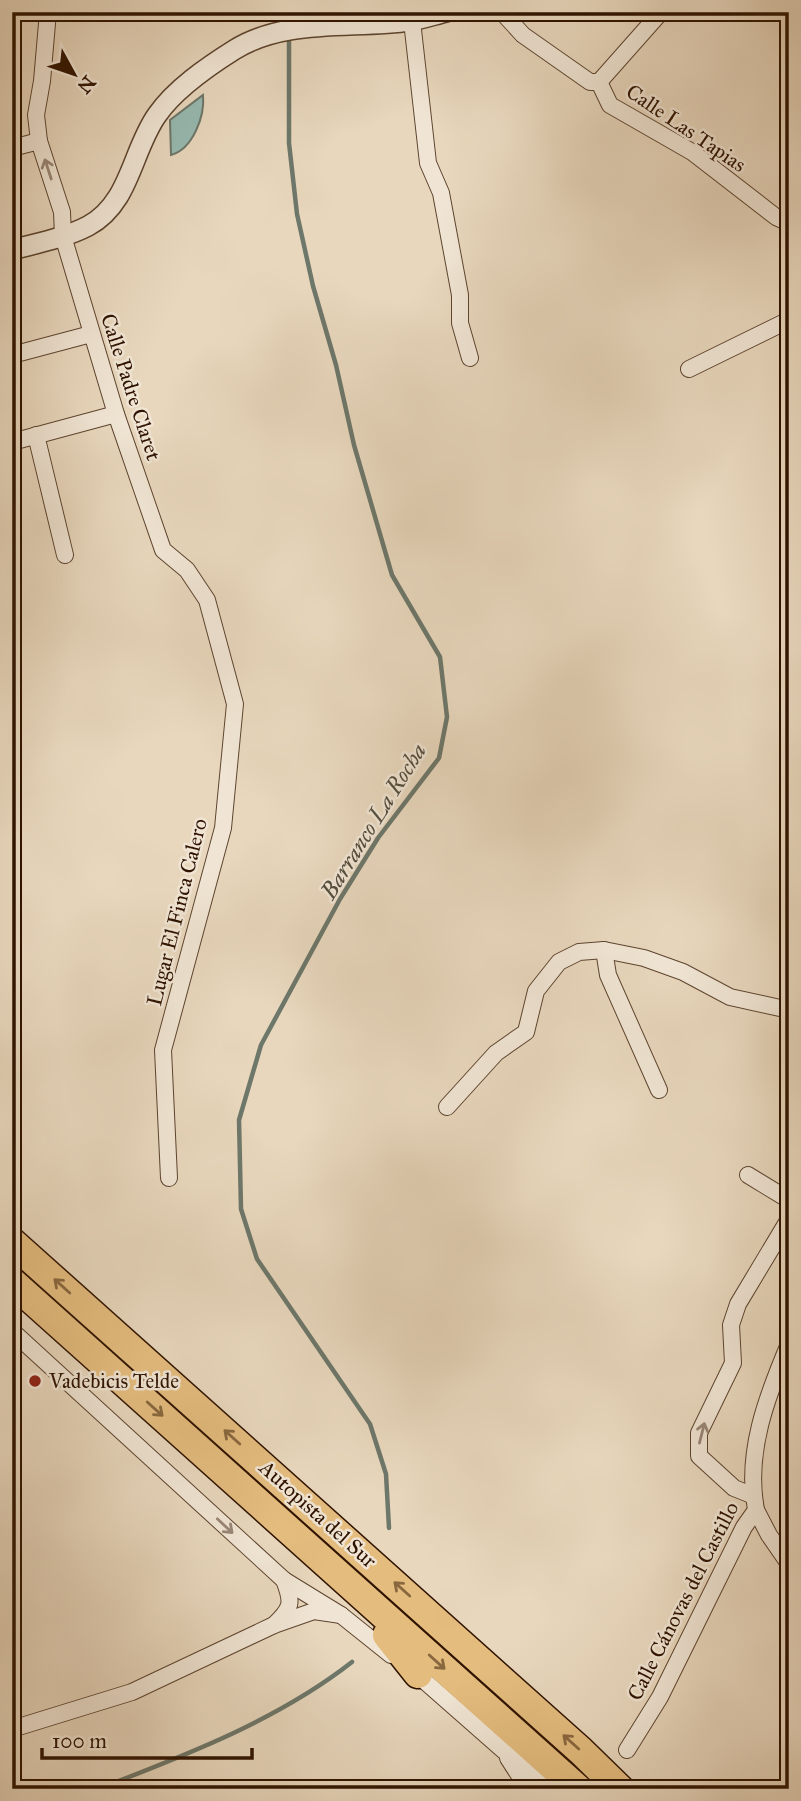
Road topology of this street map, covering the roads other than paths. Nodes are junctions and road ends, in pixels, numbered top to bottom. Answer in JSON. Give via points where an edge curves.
{"nodes":[{"id":1,"x":48,"y":12,"type":"edge"},
{"id":2,"x":446,"y":12,"type":"edge"},
{"id":3,"x":502,"y":12,"type":"edge"},
{"id":4,"x":661,"y":12,"type":"edge"},
{"id":5,"x":412,"y":21,"type":"junction"},
{"id":6,"x":599,"y":82,"type":"junction"},
{"id":7,"x":39,"y":141,"type":"junction"},
{"id":8,"x":12,"y":148,"type":"edge"},
{"id":9,"x":789,"y":223,"type":"edge"},
{"id":10,"x":63,"y":236,"type":"junction"},
{"id":11,"x":12,"y":250,"type":"edge"},
{"id":12,"x":789,"y":320,"type":"edge"},
{"id":13,"x":90,"y":334,"type":"junction"},
{"id":14,"x":12,"y":355,"type":"edge"},
{"id":15,"x":470,"y":358,"type":"dead end"},
{"id":16,"x":689,"y":369,"type":"dead end"},
{"id":17,"x":116,"y":414,"type":"junction"},
{"id":18,"x":36,"y":435,"type":"junction"},
{"id":19,"x":12,"y":442,"type":"edge"},
{"id":20,"x":163,"y":550,"type":"joint"},
{"id":21,"x":65,"y":555,"type":"dead end"},
{"id":22,"x":604,"y":950,"type":"junction"},
{"id":23,"x":789,"y":1010,"type":"edge"},
{"id":24,"x":659,"y":1090,"type":"dead end"},
{"id":25,"x":447,"y":1107,"type":"dead end"},
{"id":26,"x":748,"y":1175,"type":"dead end"},
{"id":27,"x":169,"y":1178,"type":"dead end"},
{"id":28,"x":789,"y":1200,"type":"edge"},
{"id":29,"x":789,"y":1219,"type":"edge"},
{"id":30,"x":12,"y":1242,"type":"edge"},
{"id":31,"x":12,"y":1282,"type":"edge"},
{"id":32,"x":12,"y":1331,"type":"edge"},
{"id":33,"x":789,"y":1344,"type":"edge"},
{"id":34,"x":755,"y":1503,"type":"junction"},
{"id":35,"x":789,"y":1564,"type":"edge"},
{"id":36,"x":332,"y":1567,"type":"junction"},
{"id":37,"x":284,"y":1580,"type":"junction"},
{"id":38,"x":341,"y":1615,"type":"junction"},
{"id":39,"x":274,"y":1626,"type":"junction"},
{"id":40,"x":418,"y":1674,"type":"junction"},
{"id":41,"x":12,"y":1729,"type":"edge"},
{"id":42,"x":503,"y":1750,"type":"junction"},
{"id":43,"x":627,"y":1750,"type":"dead end"},
{"id":44,"x":528,"y":1789,"type":"edge"},
{"id":45,"x":551,"y":1789,"type":"edge"},
{"id":46,"x":578,"y":1789,"type":"edge"},
{"id":47,"x":620,"y":1789,"type":"edge"}],
"edges":[{"from":1,"to":7,"type":"street","name":"Calle Padre Claret","via":[[36,115]]},
{"from":2,"to":5,"type":"street"},
{"from":3,"to":6,"type":"street","name":"Calle Las Tapias","via":[[523,35],[590,82]]},
{"from":4,"to":6,"type":"street"},
{"from":5,"to":10,"type":"street","via":[[306,27],[272,33],[234,50],[158,115],[141,143],[125,186],[110,207],[90,225]]},
{"from":5,"to":15,"type":"street","via":[[428,163],[441,193],[460,295],[460,323]]},
{"from":6,"to":9,"type":"street","name":"Calle Las Tapias","via":[[610,105],[692,152]]},
{"from":7,"to":8,"type":"street"},
{"from":10,"to":7,"type":"street","name":"Calle Padre Claret","one_way":true,"via":[[61,212]]},
{"from":10,"to":11,"type":"street"},
{"from":10,"to":13,"type":"street","name":"Calle Padre Claret"},
{"from":12,"to":16,"type":"street"},
{"from":13,"to":14,"type":"street"},
{"from":13,"to":17,"type":"street","name":"Calle Padre Claret"},
{"from":17,"to":18,"type":"street"},
{"from":17,"to":20,"type":"street","name":"Calle Padre Claret"},
{"from":18,"to":19,"type":"street"},
{"from":18,"to":21,"type":"street"},
{"from":20,"to":27,"type":"street","name":"Lugar El Finca Calero","via":[[187,570],[206,600],[235,704],[223,828],[163,1050]]},
{"from":22,"to":23,"type":"street","via":[[683,972],[730,997]]},
{"from":22,"to":24,"type":"street","via":[[608,975]]},
{"from":22,"to":25,"type":"street","via":[[579,951],[559,962],[536,991],[526,1032],[496,1053]]},
{"from":26,"to":28,"type":"street"},
{"from":34,"to":29,"type":"street","one_way":true,"via":[[699,1456],[699,1433],[733,1363],[731,1325],[738,1304]]},
{"from":47,"to":30,"type":"highway","name":"Autopista del Sur","one_way":true},
{"from":31,"to":36,"type":"highway","name":"Autopista del Sur","one_way":true},
{"from":32,"to":37,"type":"street","one_way":true},
{"from":33,"to":34,"type":"street","name":"Calle Cánovas del Castillo","via":[[761,1416],[754,1464]]},
{"from":34,"to":35,"type":"street"},
{"from":34,"to":43,"type":"street","name":"Calle Cánovas del Castillo","via":[[660,1697]]},
{"from":36,"to":40,"type":"highway"},
{"from":36,"to":46,"type":"highway","name":"Autopista del Sur","one_way":true},
{"from":37,"to":38,"type":"street"},
{"from":37,"to":39,"type":"street","via":[[291,1597],[288,1612]]},
{"from":38,"to":39,"type":"street","via":[[314,1611]]},
{"from":38,"to":40,"type":"street"},
{"from":39,"to":41,"type":"street","via":[[132,1692]]},
{"from":40,"to":42,"type":"street"},
{"from":42,"to":44,"type":"street"},
{"from":42,"to":45,"type":"street"}]}
